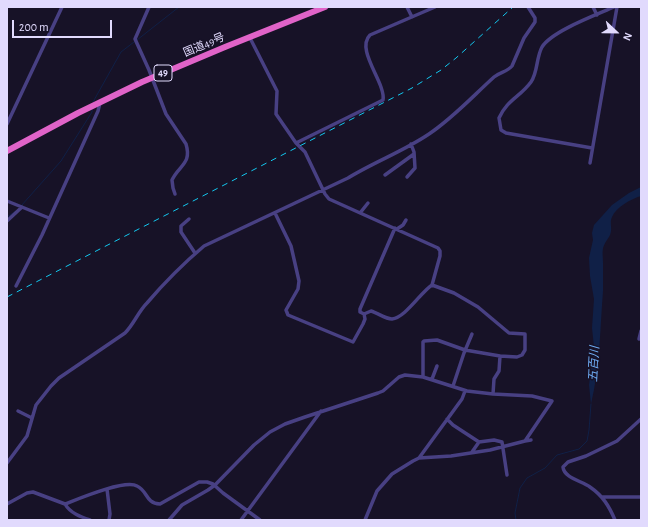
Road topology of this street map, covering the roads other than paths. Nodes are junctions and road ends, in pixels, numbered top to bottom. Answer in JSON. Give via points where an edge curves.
{"nodes":[{"id":1,"x":62,"y":7,"type":"edge"},
{"id":2,"x":149,"y":7,"type":"edge"},
{"id":3,"x":325,"y":7,"type":"edge"},
{"id":4,"x":407,"y":7,"type":"edge"},
{"id":5,"x":435,"y":7,"type":"edge"},
{"id":6,"x":528,"y":7,"type":"edge"},
{"id":7,"x":593,"y":7,"type":"edge"},
{"id":8,"x":616,"y":7,"type":"edge"},
{"id":9,"x":314,"y":9,"type":"edge"},
{"id":10,"x":597,"y":15,"type":"junction"},
{"id":11,"x":412,"y":17,"type":"junction"},
{"id":12,"x":250,"y":38,"type":"junction"},
{"id":13,"x":152,"y":78,"type":"junction"},
{"id":14,"x":100,"y":102,"type":"junction"},
{"id":15,"x":7,"y":124,"type":"edge"},
{"id":16,"x":296,"y":143,"type":"junction"},
{"id":17,"x":411,"y":144,"type":"junction"},
{"id":18,"x":592,"y":148,"type":"junction"},
{"id":19,"x":7,"y":151,"type":"edge"},
{"id":20,"x":414,"y":154,"type":"junction"},
{"id":21,"x":590,"y":162,"type":"dead end"},
{"id":22,"x":385,"y":175,"type":"dead end"},
{"id":23,"x":407,"y":177,"type":"dead end"},
{"id":24,"x":323,"y":190,"type":"junction"},
{"id":25,"x":175,"y":194,"type":"dead end"},
{"id":26,"x":7,"y":201,"type":"edge"},
{"id":27,"x":368,"y":204,"type":"dead end"},
{"id":28,"x":22,"y":207,"type":"junction"},
{"id":29,"x":274,"y":213,"type":"junction"},
{"id":30,"x":360,"y":213,"type":"junction"},
{"id":31,"x":49,"y":218,"type":"junction"},
{"id":32,"x":189,"y":219,"type":"dead end"},
{"id":33,"x":406,"y":220,"type":"dead end"},
{"id":34,"x":7,"y":221,"type":"edge"},
{"id":35,"x":396,"y":229,"type":"junction"},
{"id":36,"x":195,"y":254,"type":"junction"},
{"id":37,"x":432,"y":285,"type":"junction"},
{"id":38,"x":16,"y":286,"type":"dead end"},
{"id":39,"x":364,"y":314,"type":"junction"},
{"id":40,"x":641,"y":331,"type":"edge"},
{"id":41,"x":472,"y":334,"type":"dead end"},
{"id":42,"x":639,"y":339,"type":"dead end"},
{"id":43,"x":465,"y":350,"type":"junction"},
{"id":44,"x":500,"y":356,"type":"junction"},
{"id":45,"x":436,"y":366,"type":"dead end"},
{"id":46,"x":423,"y":377,"type":"junction"},
{"id":47,"x":432,"y":379,"type":"junction"},
{"id":48,"x":453,"y":386,"type":"junction"},
{"id":49,"x":465,"y":391,"type":"junction"},
{"id":50,"x":493,"y":394,"type":"junction"},
{"id":51,"x":18,"y":411,"type":"dead end"},
{"id":52,"x":321,"y":411,"type":"junction"},
{"id":53,"x":32,"y":418,"type":"junction"},
{"id":54,"x":447,"y":419,"type":"junction"},
{"id":55,"x":641,"y":419,"type":"edge"},
{"id":56,"x":531,"y":440,"type":"dead end"},
{"id":57,"x":525,"y":441,"type":"junction"},
{"id":58,"x":479,"y":442,"type":"junction"},
{"id":59,"x":504,"y":446,"type":"junction"},
{"id":60,"x":472,"y":452,"type":"junction"},
{"id":61,"x":419,"y":458,"type":"junction"},
{"id":62,"x":7,"y":463,"type":"edge"},
{"id":63,"x":507,"y":475,"type":"dead end"},
{"id":64,"x":215,"y":485,"type":"junction"},
{"id":65,"x":107,"y":489,"type":"junction"},
{"id":66,"x":602,"y":497,"type":"junction"},
{"id":67,"x":641,"y":497,"type":"edge"},
{"id":68,"x":7,"y":504,"type":"edge"},
{"id":69,"x":65,"y":504,"type":"junction"},
{"id":70,"x":248,"y":511,"type":"junction"},
{"id":71,"x":90,"y":520,"type":"edge"},
{"id":72,"x":109,"y":520,"type":"edge"},
{"id":73,"x":169,"y":520,"type":"edge"},
{"id":74,"x":241,"y":520,"type":"edge"},
{"id":75,"x":260,"y":520,"type":"edge"},
{"id":76,"x":365,"y":520,"type":"edge"},
{"id":77,"x":615,"y":520,"type":"edge"}],
"edges":[{"from":1,"to":15,"type":"street"},
{"from":2,"to":13,"type":"street","via":[[135,39]]},
{"from":3,"to":9,"type":"highway","name":"国道49号","number":"49"},
{"from":4,"to":11,"type":"street"},
{"from":5,"to":11,"type":"street"},
{"from":6,"to":17,"type":"street","via":[[535,18],[534,23],[510,68],[495,77],[441,126]]},
{"from":7,"to":10,"type":"street"},
{"from":8,"to":10,"type":"street"},
{"from":8,"to":18,"type":"street"},
{"from":9,"to":12,"type":"highway","name":"国道49号","number":"49"},
{"from":10,"to":18,"type":"street","via":[[563,30],[546,42],[541,49],[534,78],[506,106],[499,120],[501,130],[506,133]]},
{"from":11,"to":16,"type":"street","via":[[368,38],[367,51],[383,100]]},
{"from":12,"to":13,"type":"highway","name":"国道49号","number":"49"},
{"from":12,"to":16,"type":"street","via":[[277,91],[276,114]]},
{"from":13,"to":14,"type":"highway","name":"国道49号","number":"49"},
{"from":13,"to":25,"type":"street","via":[[166,114],[187,148],[186,162],[172,180]]},
{"from":14,"to":19,"type":"highway","name":"国道49号","number":"49"},
{"from":14,"to":31,"type":"street"},
{"from":16,"to":24,"type":"street","via":[[305,152]]},
{"from":17,"to":20,"type":"street"},
{"from":17,"to":24,"type":"street"},
{"from":18,"to":21,"type":"street"},
{"from":20,"to":22,"type":"street"},
{"from":20,"to":23,"type":"street","via":[[415,168]]},
{"from":24,"to":29,"type":"street"},
{"from":24,"to":30,"type":"street","via":[[329,199]]},
{"from":26,"to":28,"type":"street"},
{"from":27,"to":30,"type":"street"},
{"from":28,"to":31,"type":"street"},
{"from":28,"to":34,"type":"street"},
{"from":29,"to":36,"type":"street","via":[[208,243]]},
{"from":29,"to":39,"type":"street","via":[[291,246],[299,281],[298,289],[286,310],[287,314],[352,342],[363,324]]},
{"from":30,"to":35,"type":"street"},
{"from":31,"to":38,"type":"street"},
{"from":32,"to":36,"type":"street","via":[[181,226],[181,232]]},
{"from":33,"to":35,"type":"street"},
{"from":35,"to":37,"type":"street","via":[[439,250],[440,256]]},
{"from":35,"to":39,"type":"street","via":[[360,309]]},
{"from":36,"to":53,"type":"street","via":[[147,302],[125,333],[51,386],[36,405]]},
{"from":37,"to":39,"type":"street","via":[[410,308],[395,318],[387,318],[371,311]]},
{"from":37,"to":44,"type":"street","via":[[454,293],[478,307],[508,332],[525,334],[525,350],[522,355]]},
{"from":40,"to":42,"type":"street"},
{"from":41,"to":43,"type":"street"},
{"from":43,"to":44,"type":"street"},
{"from":43,"to":46,"type":"street","via":[[437,340],[423,341]]},
{"from":43,"to":48,"type":"street"},
{"from":44,"to":50,"type":"street"},
{"from":45,"to":47,"type":"street"},
{"from":46,"to":47,"type":"street"},
{"from":46,"to":52,"type":"street","via":[[402,376],[378,393]]},
{"from":47,"to":48,"type":"street"},
{"from":48,"to":49,"type":"street"},
{"from":49,"to":50,"type":"street"},
{"from":49,"to":54,"type":"street"},
{"from":50,"to":57,"type":"street","via":[[532,396],[552,401]]},
{"from":51,"to":53,"type":"street"},
{"from":52,"to":64,"type":"street","via":[[285,424],[266,435]]},
{"from":52,"to":70,"type":"street"},
{"from":53,"to":62,"type":"street","via":[[25,439]]},
{"from":54,"to":58,"type":"street"},
{"from":54,"to":61,"type":"street"},
{"from":55,"to":66,"type":"street","via":[[617,441],[568,462],[563,467],[563,470],[573,478],[586,484]]},
{"from":56,"to":57,"type":"street"},
{"from":57,"to":59,"type":"street"},
{"from":58,"to":59,"type":"street","via":[[498,440]]},
{"from":58,"to":60,"type":"street"},
{"from":59,"to":60,"type":"street"},
{"from":59,"to":63,"type":"street"},
{"from":60,"to":61,"type":"street"},
{"from":61,"to":76,"type":"street","via":[[390,476],[376,493]]},
{"from":64,"to":65,"type":"street","via":[[211,482],[199,482],[158,504],[149,500],[142,489],[134,484]]},
{"from":64,"to":70,"type":"street"},
{"from":64,"to":73,"type":"street","via":[[182,505]]},
{"from":65,"to":69,"type":"street"},
{"from":65,"to":72,"type":"street"},
{"from":66,"to":67,"type":"street"},
{"from":66,"to":77,"type":"street"},
{"from":68,"to":69,"type":"street","via":[[33,492]]},
{"from":69,"to":71,"type":"street","via":[[76,514]]},
{"from":70,"to":74,"type":"street"},
{"from":70,"to":75,"type":"street"}]}
